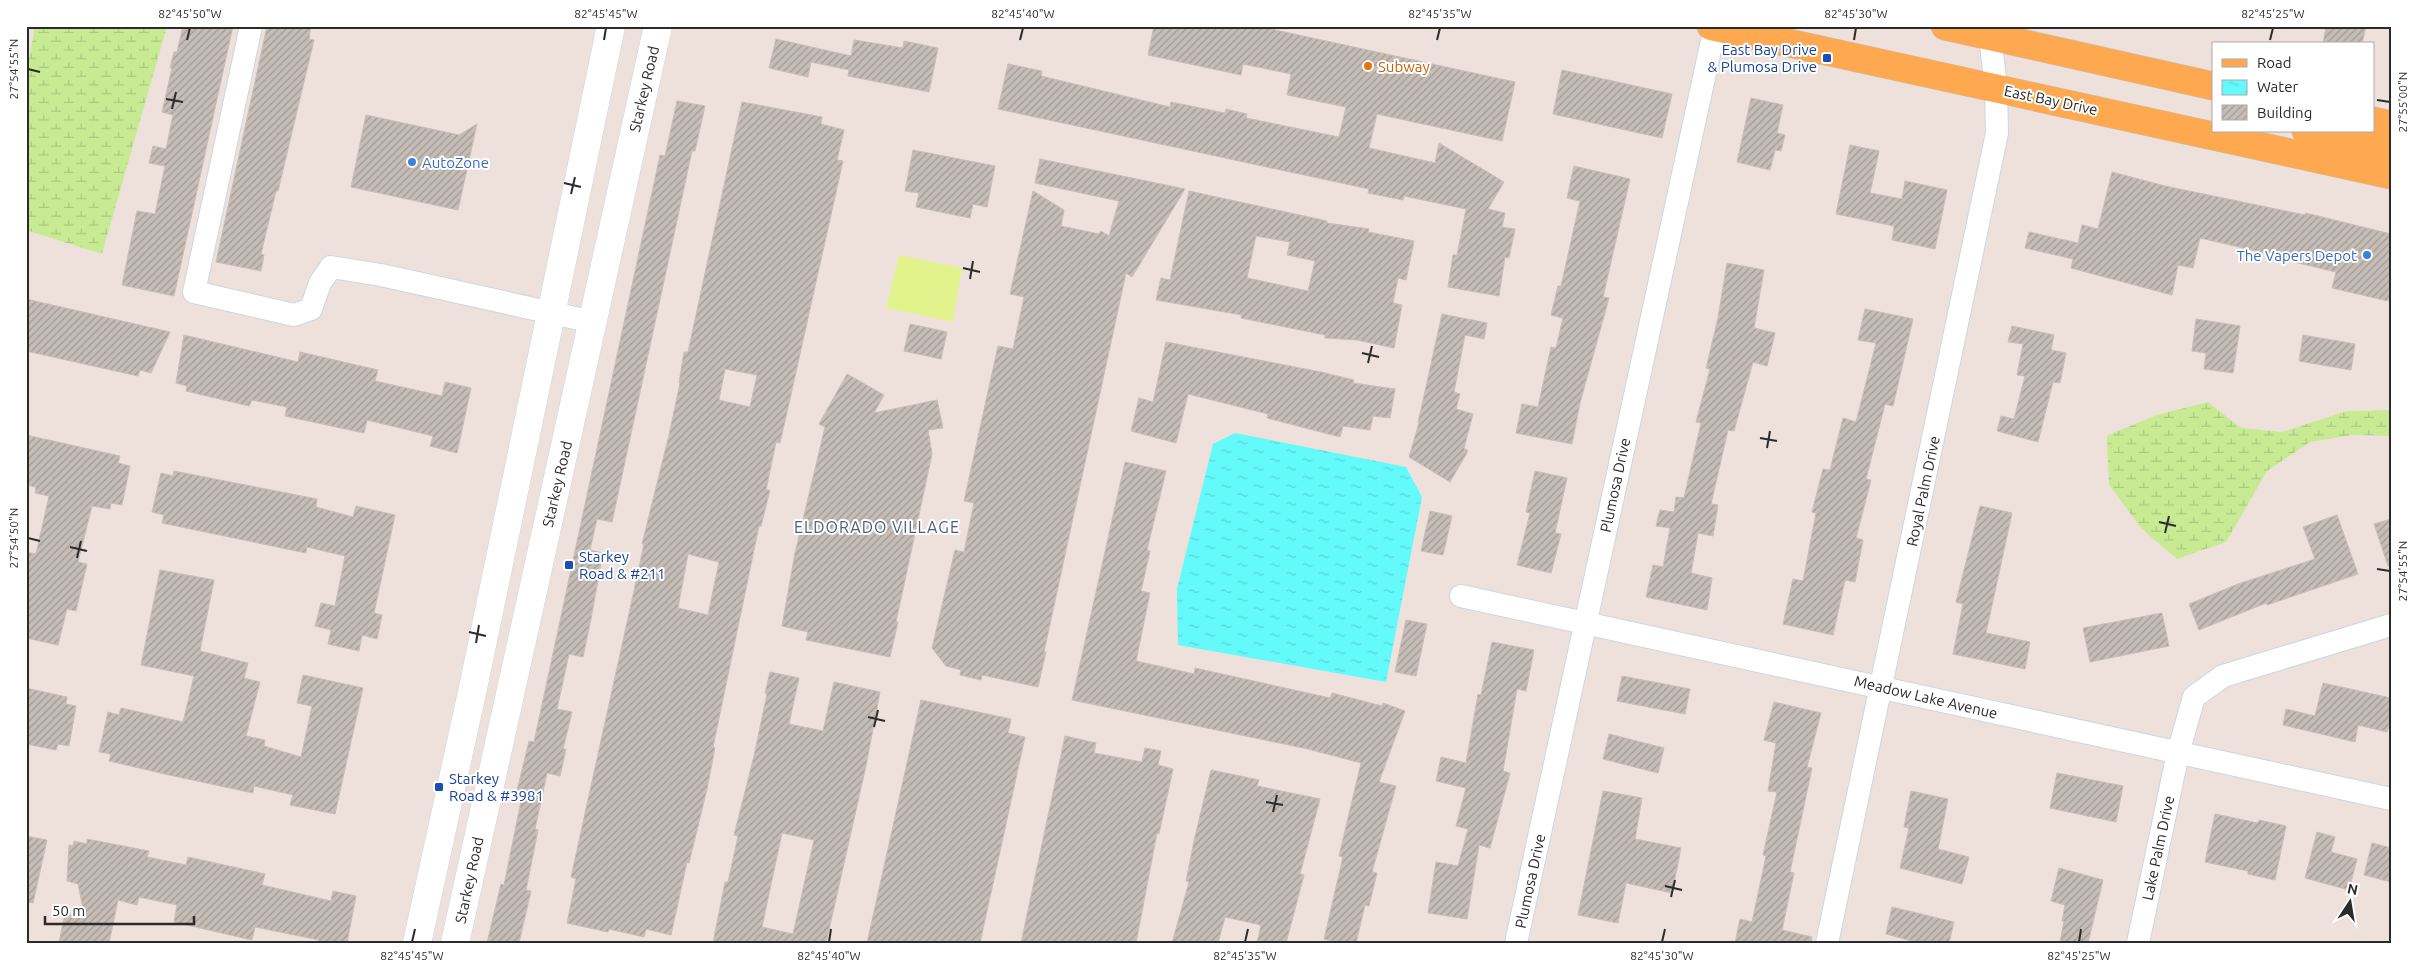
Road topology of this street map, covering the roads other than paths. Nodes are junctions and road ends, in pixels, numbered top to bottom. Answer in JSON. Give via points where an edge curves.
{"nodes":[{"id":1,"x":251,"y":26,"type":"edge"},
{"id":2,"x":611,"y":26,"type":"edge"},
{"id":3,"x":658,"y":26,"type":"edge"},
{"id":4,"x":1946,"y":26,"type":"edge"},
{"id":5,"x":1713,"y":27,"type":"edge"},
{"id":6,"x":1991,"y":31,"type":"edge"},
{"id":7,"x":2212,"y":86,"type":"edge"},
{"id":8,"x":1996,"y":88,"type":"junction"},
{"id":9,"x":2374,"y":122,"type":"edge"},
{"id":10,"x":2391,"y":125,"type":"edge"},
{"id":11,"x":2268,"y":132,"type":"edge"},
{"id":12,"x":2311,"y":132,"type":"edge"},
{"id":13,"x":2230,"y":140,"type":"junction"},
{"id":14,"x":2391,"y":149,"type":"edge"},
{"id":15,"x":2391,"y":175,"type":"edge"},
{"id":16,"x":550,"y":313,"type":"junction"},
{"id":17,"x":593,"y":322,"type":"junction"},
{"id":18,"x":1461,"y":596,"type":"dead end"},
{"id":19,"x":1585,"y":622,"type":"junction"},
{"id":20,"x":2391,"y":625,"type":"edge"},
{"id":21,"x":1883,"y":687,"type":"junction"},
{"id":22,"x":2178,"y":753,"type":"junction"},
{"id":23,"x":2391,"y":799,"type":"edge"},
{"id":24,"x":417,"y":943,"type":"edge"},
{"id":25,"x":455,"y":943,"type":"edge"},
{"id":26,"x":1516,"y":943,"type":"edge"},
{"id":27,"x":1827,"y":943,"type":"edge"},
{"id":28,"x":2138,"y":943,"type":"edge"}],
"edges":[{"from":1,"to":16,"type":"street","via":[[194,292],[294,315],[311,309],[331,266]]},
{"from":2,"to":16,"type":"main road"},
{"from":3,"to":17,"type":"main road","name":"Starkey Road"},
{"from":4,"to":6,"type":"main road"},
{"from":5,"to":8,"type":"main road","name":"East Bay Drive"},
{"from":5,"to":19,"type":"street","name":"Plumosa Drive"},
{"from":6,"to":7,"type":"main road"},
{"from":6,"to":8,"type":"street","name":"Royal Palm Drive"},
{"from":8,"to":13,"type":"main road","name":"East Bay Drive"},
{"from":8,"to":21,"type":"street","name":"Royal Palm Drive","via":[[1997,133]]},
{"from":9,"to":10,"type":"main road"},
{"from":11,"to":13,"type":"main road"},
{"from":12,"to":14,"type":"main road"},
{"from":13,"to":15,"type":"main road","name":"East Bay Drive"},
{"from":16,"to":17,"type":"street"},
{"from":16,"to":24,"type":"main road"},
{"from":17,"to":25,"type":"main road","name":"Starkey Road"},
{"from":18,"to":19,"type":"street","name":"Meadow Lake Avenue"},
{"from":19,"to":21,"type":"street","name":"Meadow Lake Avenue"},
{"from":19,"to":26,"type":"street","name":"Plumosa Drive"},
{"from":20,"to":22,"type":"street","name":"Lake Palm Drive","via":[[2223,676],[2194,697]]},
{"from":21,"to":22,"type":"street","name":"Meadow Lake Avenue"},
{"from":21,"to":27,"type":"street","name":"Royal Palm Drive"},
{"from":22,"to":23,"type":"street","name":"Meadow Lake Avenue"},
{"from":22,"to":28,"type":"street","name":"Lake Palm Drive"}]}
